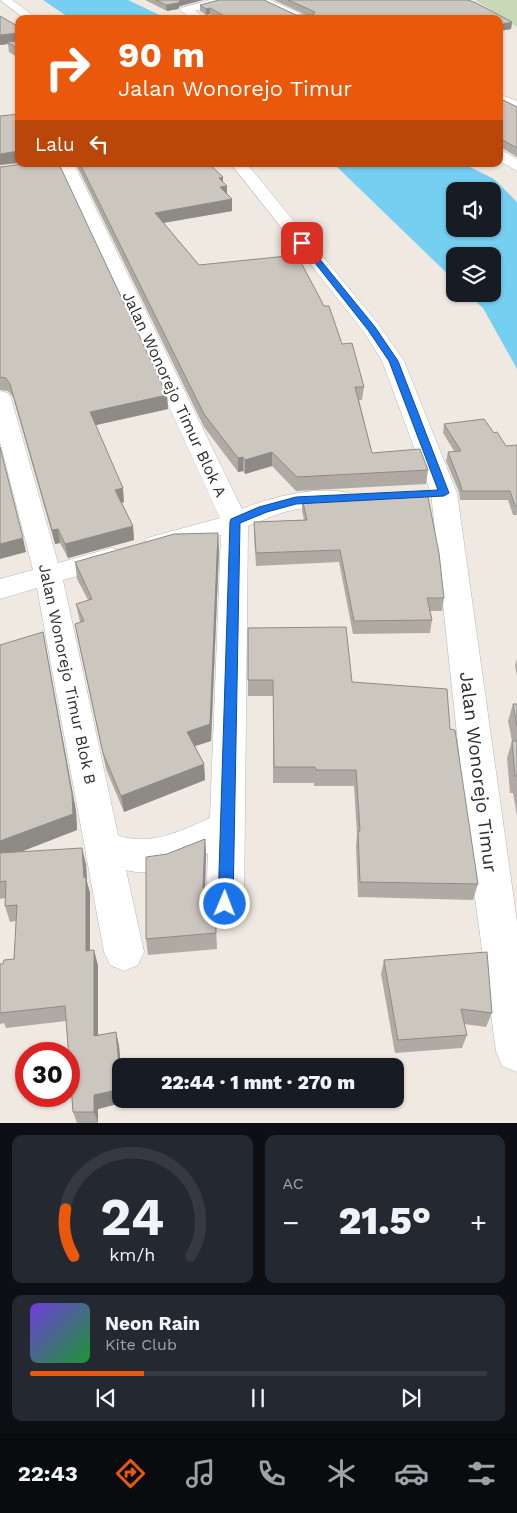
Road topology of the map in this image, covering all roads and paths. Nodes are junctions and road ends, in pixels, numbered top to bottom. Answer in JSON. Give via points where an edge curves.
{"nodes":[{"id":1,"x":222,"y":0,"type":"edge"},
{"id":2,"x":260,"y":0,"type":"edge"},
{"id":3,"x":5,"y":2,"type":"edge"},
{"id":4,"x":26,"y":15,"type":"edge"},
{"id":5,"x":194,"y":15,"type":"edge"},
{"id":6,"x":298,"y":15,"type":"edge"},
{"id":7,"x":503,"y":100,"type":"edge"},
{"id":8,"x":517,"y":106,"type":"edge"},
{"id":9,"x":503,"y":150,"type":"edge"},
{"id":10,"x":517,"y":166,"type":"edge"},
{"id":11,"x":67,"y":167,"type":"edge"},
{"id":12,"x":241,"y":167,"type":"edge"},
{"id":13,"x":0,"y":398,"type":"edge"},
{"id":14,"x":366,"y":497,"type":"edge"},
{"id":15,"x":235,"y":522,"type":"junction"},
{"id":16,"x":48,"y":575,"type":"junction"},
{"id":17,"x":0,"y":588,"type":"edge"},
{"id":18,"x":227,"y":827,"type":"junction"},
{"id":19,"x":103,"y":846,"type":"junction"},
{"id":20,"x":225,"y":904,"type":"dead end"},
{"id":21,"x":124,"y":952,"type":"dead end"},
{"id":22,"x":517,"y":1051,"type":"edge"}],
"edges":[{"from":1,"to":5,"type":"street","via":[[185,10]]},
{"from":2,"to":6,"type":"street"},
{"from":3,"to":4,"type":"street"},
{"from":7,"to":8,"type":"street"},
{"from":9,"to":10,"type":"street"},
{"from":11,"to":15,"type":"street","name":"Jalan Wonorejo Timur Blok A"},
{"from":12,"to":22,"type":"street","name":"Jalan Wonorejo Timur","via":[[372,329],[393,361],[430,494]]},
{"from":13,"to":16,"type":"street","name":"Jalan Wonorejo Timur Blok B"},
{"from":14,"to":15,"type":"street","via":[[296,501]]},
{"from":15,"to":16,"type":"street"},
{"from":15,"to":18,"type":"street","name":"Jalan Wonorejo Timur Blok A"},
{"from":16,"to":17,"type":"street"},
{"from":16,"to":19,"type":"street","name":"Jalan Wonorejo Timur Blok B"},
{"from":18,"to":19,"type":"street","via":[[166,852],[136,856]]},
{"from":18,"to":20,"type":"street","name":"Jalan Wonorejo Timur Blok A"},
{"from":19,"to":21,"type":"street","name":"Jalan Wonorejo Timur Blok B"}]}
